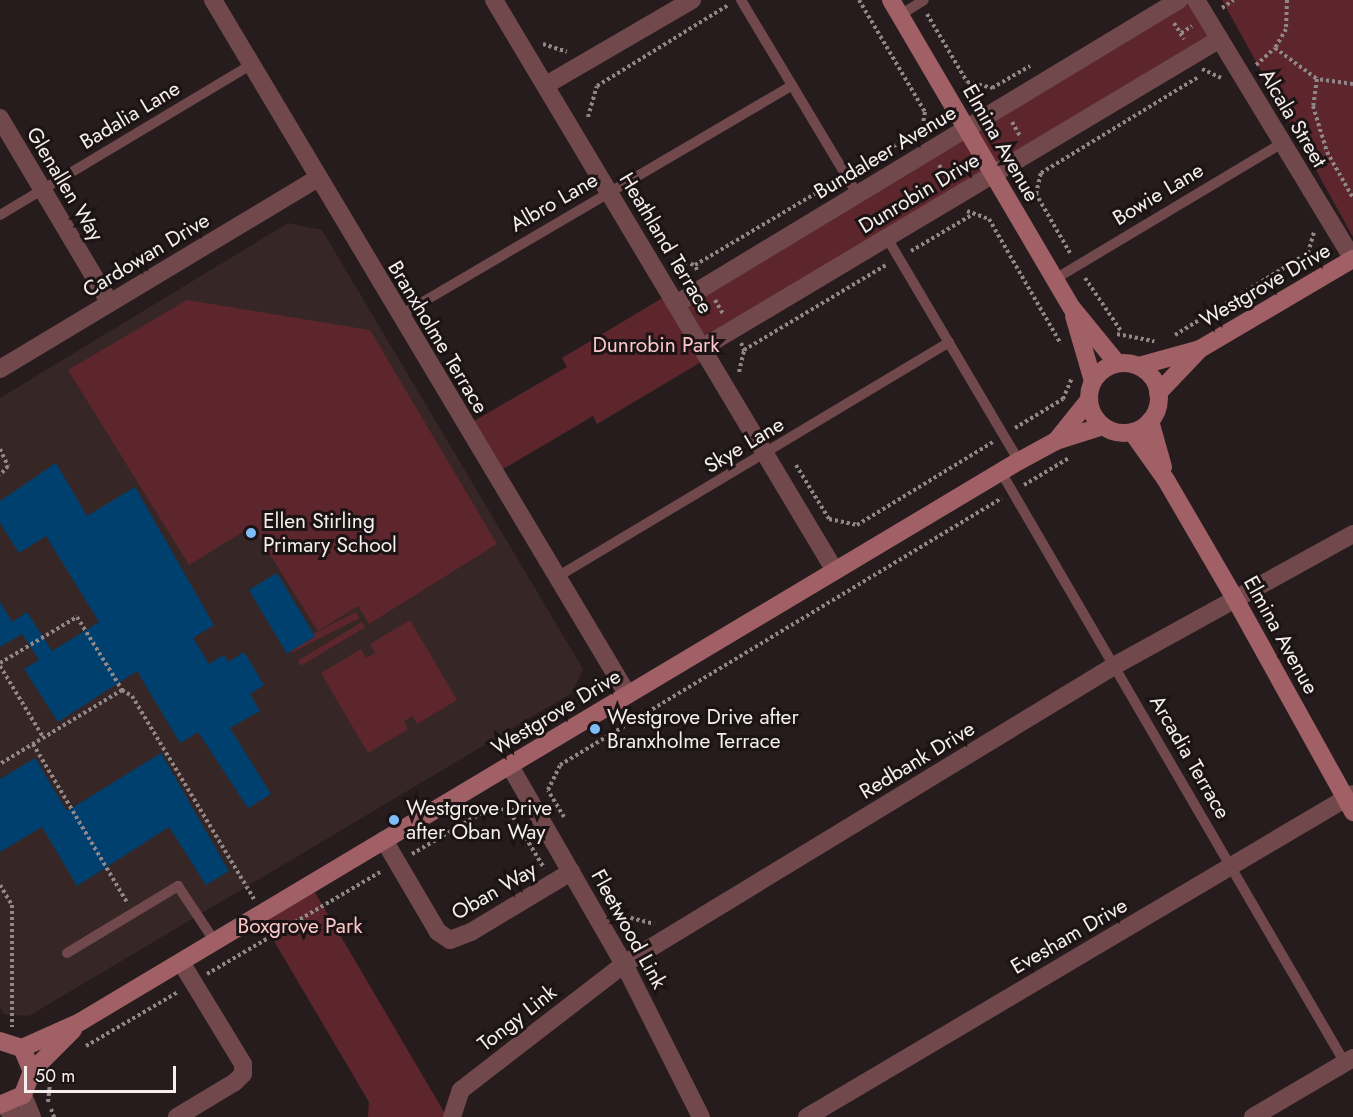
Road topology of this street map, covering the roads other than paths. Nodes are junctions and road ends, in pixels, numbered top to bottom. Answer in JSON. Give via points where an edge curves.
{"nodes":[{"id":1,"x":213,"y":0,"type":"edge"},
{"id":2,"x":494,"y":0,"type":"edge"},
{"id":3,"x":692,"y":0,"type":"edge"},
{"id":4,"x":741,"y":0,"type":"edge"},
{"id":5,"x":1196,"y":0,"type":"edge"},
{"id":6,"x":922,"y":1,"type":"edge"},
{"id":7,"x":1172,"y":4,"type":"edge"},
{"id":8,"x":896,"y":7,"type":"edge"},
{"id":9,"x":1220,"y":39,"type":"junction"},
{"id":10,"x":249,"y":66,"type":"junction"},
{"id":11,"x":546,"y":85,"type":"junction"},
{"id":12,"x":792,"y":85,"type":"junction"},
{"id":13,"x":0,"y":118,"type":"edge"},
{"id":14,"x":966,"y":128,"type":"junction"},
{"id":15,"x":1282,"y":143,"type":"junction"},
{"id":16,"x":994,"y":174,"type":"junction"},
{"id":17,"x":316,"y":179,"type":"junction"},
{"id":18,"x":42,"y":190,"type":"junction"},
{"id":19,"x":609,"y":192,"type":"junction"},
{"id":20,"x":857,"y":195,"type":"junction"},
{"id":21,"x":0,"y":215,"type":"edge"},
{"id":22,"x":887,"y":238,"type":"junction"},
{"id":23,"x":1353,"y":259,"type":"edge"},
{"id":24,"x":1055,"y":279,"type":"junction"},
{"id":25,"x":110,"y":303,"type":"junction"},
{"id":26,"x":676,"y":304,"type":"junction"},
{"id":27,"x":399,"y":316,"type":"junction"},
{"id":28,"x":949,"y":342,"type":"junction"},
{"id":29,"x":702,"y":348,"type":"junction"},
{"id":30,"x":1200,"y":349,"type":"junction"},
{"id":31,"x":1086,"y":353,"type":"junction"},
{"id":32,"x":1117,"y":363,"type":"junction"},
{"id":33,"x":1138,"y":366,"type":"junction"},
{"id":34,"x":0,"y":369,"type":"edge"},
{"id":35,"x":1093,"y":381,"type":"junction"},
{"id":36,"x":1158,"y":393,"type":"junction"},
{"id":37,"x":1089,"y":400,"type":"junction"},
{"id":38,"x":1150,"y":422,"type":"junction"},
{"id":39,"x":1103,"y":426,"type":"junction"},
{"id":40,"x":1132,"y":432,"type":"junction"},
{"id":41,"x":1056,"y":441,"type":"junction"},
{"id":42,"x":767,"y":455,"type":"junction"},
{"id":43,"x":1019,"y":461,"type":"junction"},
{"id":44,"x":1001,"y":472,"type":"junction"},
{"id":45,"x":1166,"y":480,"type":"junction"},
{"id":46,"x":1353,"y":534,"type":"edge"},
{"id":47,"x":835,"y":571,"type":"junction"},
{"id":48,"x":557,"y":577,"type":"junction"},
{"id":49,"x":1234,"y":597,"type":"junction"},
{"id":50,"x":1114,"y":666,"type":"junction"},
{"id":51,"x":628,"y":695,"type":"junction"},
{"id":52,"x":510,"y":766,"type":"junction"},
{"id":53,"x":1351,"y":802,"type":"edge"},
{"id":54,"x":384,"y":840,"type":"junction"},
{"id":55,"x":1231,"y":867,"type":"junction"},
{"id":56,"x":572,"y":872,"type":"junction"},
{"id":57,"x":215,"y":942,"type":"junction"},
{"id":58,"x":67,"y":953,"type":"dead end"},
{"id":59,"x":181,"y":962,"type":"junction"},
{"id":60,"x":624,"y":964,"type":"junction"},
{"id":61,"x":81,"y":1022,"type":"junction"},
{"id":62,"x":12,"y":1044,"type":"edge"},
{"id":63,"x":1349,"y":1061,"type":"edge"},
{"id":64,"x":32,"y":1071,"type":"junction"},
{"id":65,"x":23,"y":1095,"type":"junction"},
{"id":66,"x":6,"y":1109,"type":"edge"},
{"id":67,"x":32,"y":1117,"type":"edge"},
{"id":68,"x":177,"y":1117,"type":"edge"},
{"id":69,"x":452,"y":1117,"type":"edge"},
{"id":70,"x":701,"y":1117,"type":"edge"},
{"id":71,"x":807,"y":1117,"type":"edge"},
{"id":72,"x":1253,"y":1117,"type":"edge"}],
"edges":[{"from":1,"to":10,"type":"street","name":"Branxholme Terrace"},
{"from":2,"to":11,"type":"street","name":"Heathland Terrace"},
{"from":3,"to":11,"type":"street"},
{"from":4,"to":12,"type":"lane"},
{"from":5,"to":9,"type":"street","name":"Alcala Street"},
{"from":6,"to":8,"type":"lane"},
{"from":7,"to":14,"type":"street","name":"Bundaleer Avenue"},
{"from":8,"to":14,"type":"street","name":"Elmina Avenue"},
{"from":9,"to":15,"type":"street","name":"Alcala Street"},
{"from":9,"to":16,"type":"street","name":"Dunrobin Drive"},
{"from":10,"to":17,"type":"street","name":"Branxholme Terrace"},
{"from":10,"to":18,"type":"lane","name":"Badalia Lane"},
{"from":11,"to":19,"type":"street","name":"Heathland Terrace"},
{"from":12,"to":19,"type":"lane","name":"Albro Lane"},
{"from":12,"to":20,"type":"lane"},
{"from":13,"to":18,"type":"street","name":"Glenallen Way"},
{"from":14,"to":16,"type":"street","name":"Elmina Avenue"},
{"from":14,"to":20,"type":"street","name":"Bundaleer Avenue"},
{"from":15,"to":23,"type":"street","name":"Alcala Street"},
{"from":15,"to":24,"type":"lane","name":"Bowie Lane"},
{"from":16,"to":22,"type":"street","name":"Dunrobin Drive"},
{"from":16,"to":24,"type":"street","name":"Elmina Avenue"},
{"from":17,"to":25,"type":"street","name":"Cardowan Drive"},
{"from":17,"to":27,"type":"street","name":"Branxholme Terrace"},
{"from":18,"to":21,"type":"lane","name":"Badalia Lane"},
{"from":18,"to":25,"type":"street","name":"Glenallen Way"},
{"from":19,"to":26,"type":"street","name":"Heathland Terrace"},
{"from":19,"to":27,"type":"lane","name":"Albro Lane"},
{"from":20,"to":26,"type":"street","name":"Bundaleer Avenue"},
{"from":22,"to":28,"type":"lane"},
{"from":22,"to":29,"type":"street","name":"Dunrobin Drive"},
{"from":23,"to":30,"type":"street","name":"Westgrove Drive"},
{"from":24,"to":31,"type":"street","name":"Elmina Avenue","via":[[1072,308]]},
{"from":25,"to":34,"type":"street","name":"Cardowan Drive"},
{"from":26,"to":29,"type":"street","name":"Heathland Terrace"},
{"from":27,"to":48,"type":"street","name":"Branxholme Terrace"},
{"from":28,"to":42,"type":"lane","name":"Skye Lane"},
{"from":28,"to":43,"type":"lane"},
{"from":29,"to":42,"type":"street","name":"Heathland Terrace"},
{"from":30,"to":33,"type":"street","name":"Westgrove Drive"},
{"from":30,"to":36,"type":"street","name":"Westgrove Drive"},
{"from":31,"to":32,"type":"street","name":"Elmina Avenue"},
{"from":31,"to":35,"type":"street","name":"Elmina Avenue"},
{"from":32,"to":33,"type":"street"},
{"from":32,"to":35,"type":"street"},
{"from":33,"to":36,"type":"street","via":[[1155,381]]},
{"from":35,"to":37,"type":"street"},
{"from":36,"to":38,"type":"street"},
{"from":37,"to":39,"type":"street"},
{"from":37,"to":41,"type":"street","name":"Westgrove Drive"},
{"from":38,"to":40,"type":"street"},
{"from":38,"to":45,"type":"street","name":"Elmina Avenue"},
{"from":39,"to":40,"type":"street"},
{"from":39,"to":41,"type":"street","name":"Westgrove Drive"},
{"from":40,"to":45,"type":"street","name":"Elmina Avenue"},
{"from":41,"to":43,"type":"street","name":"Westgrove Drive"},
{"from":42,"to":47,"type":"street","name":"Heathland Terrace"},
{"from":42,"to":48,"type":"lane","name":"Skye Lane"},
{"from":43,"to":44,"type":"street","name":"Westgrove Drive"},
{"from":44,"to":47,"type":"street","name":"Westgrove Drive"},
{"from":44,"to":50,"type":"lane","name":"Arcadia Terrace"},
{"from":45,"to":49,"type":"street","name":"Elmina Avenue"},
{"from":46,"to":49,"type":"street","name":"Redbank Drive"},
{"from":47,"to":51,"type":"street","name":"Westgrove Drive"},
{"from":48,"to":51,"type":"street","name":"Branxholme Terrace"},
{"from":49,"to":50,"type":"street","name":"Redbank Drive"},
{"from":49,"to":53,"type":"street","name":"Elmina Avenue"},
{"from":50,"to":55,"type":"lane","name":"Arcadia Terrace"},
{"from":50,"to":60,"type":"street","name":"Redbank Drive"},
{"from":51,"to":52,"type":"street","name":"Westgrove Drive"},
{"from":52,"to":54,"type":"street","name":"Westgrove Drive"},
{"from":52,"to":56,"type":"street","name":"Fleetwood Link"},
{"from":53,"to":55,"type":"street","name":"Evesham Drive"},
{"from":54,"to":56,"type":"street","name":"Oban Way","via":[[438,932],[450,940],[471,932]]},
{"from":54,"to":57,"type":"street","name":"Westgrove Drive"},
{"from":55,"to":63,"type":"lane","name":"Arcadia Terrace"},
{"from":55,"to":71,"type":"street","name":"Evesham Drive"},
{"from":56,"to":60,"type":"street","name":"Fleetwood Link"},
{"from":57,"to":58,"type":"lane","via":[[178,886]]},
{"from":57,"to":59,"type":"street","name":"Westgrove Drive"},
{"from":59,"to":61,"type":"street","name":"Westgrove Drive"},
{"from":59,"to":68,"type":"street","via":[[243,1064],[243,1074]]},
{"from":60,"to":69,"type":"street","name":"Tongy Link","via":[[461,1090]]},
{"from":60,"to":70,"type":"street","name":"Fleetwood Link"},
{"from":61,"to":62,"type":"street","name":"Westgrove Drive"},
{"from":61,"to":64,"type":"street","name":"Westgrove Drive"},
{"from":62,"to":64,"type":"street"},
{"from":63,"to":72,"type":"street"},
{"from":64,"to":65,"type":"street","name":"Westgrove Drive"},
{"from":65,"to":66,"type":"street"},
{"from":65,"to":67,"type":"street"}]}
